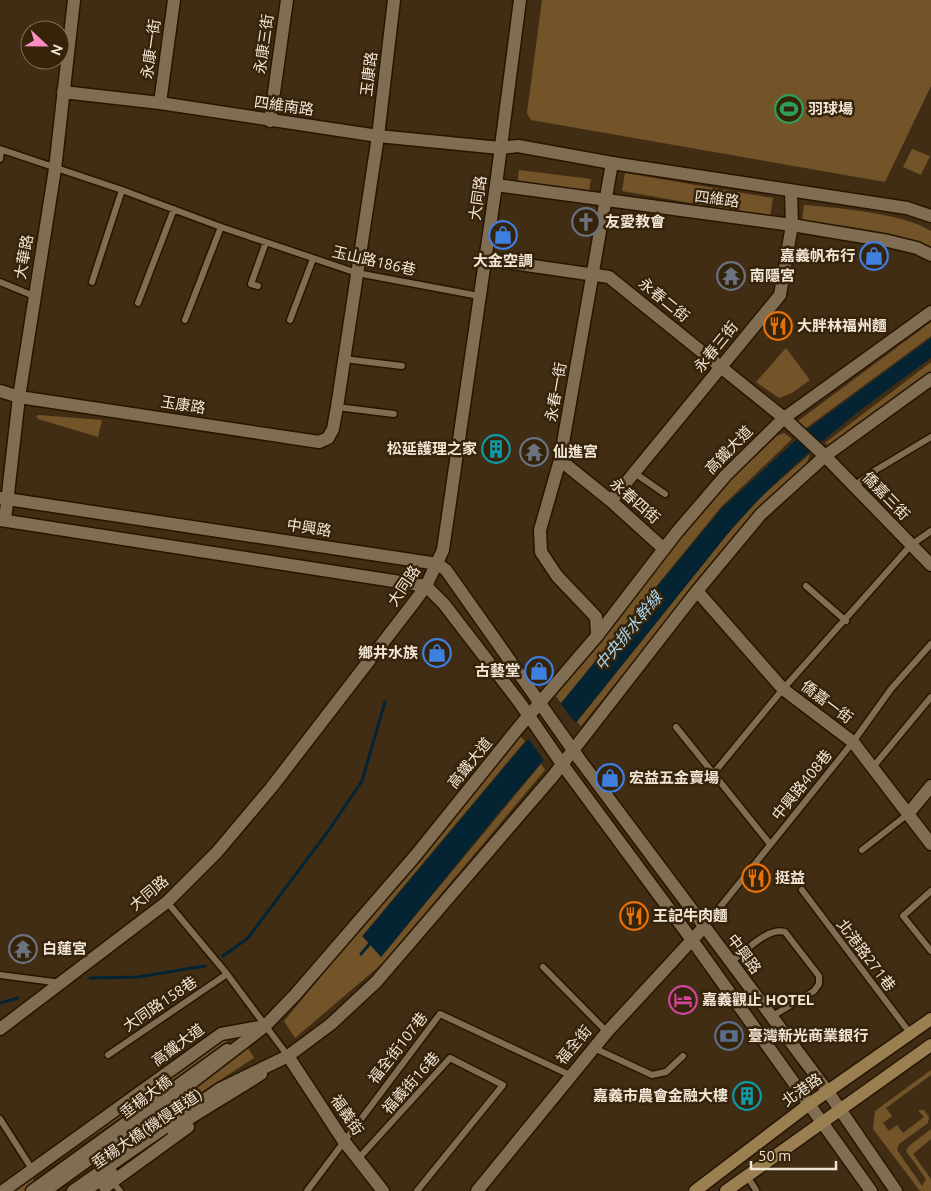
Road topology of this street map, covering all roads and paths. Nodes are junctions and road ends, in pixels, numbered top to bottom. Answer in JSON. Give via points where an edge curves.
{"nodes":[{"id":1,"x":74,"y":0,"type":"edge"},
{"id":2,"x":174,"y":0,"type":"edge"},
{"id":3,"x":286,"y":0,"type":"edge"},
{"id":4,"x":394,"y":0,"type":"edge"},
{"id":5,"x":520,"y":0,"type":"edge"},
{"id":6,"x":63,"y":92,"type":"junction"},
{"id":7,"x":160,"y":103,"type":"junction"},
{"id":8,"x":270,"y":121,"type":"junction"},
{"id":9,"x":378,"y":136,"type":"junction"},
{"id":10,"x":500,"y":148,"type":"junction"},
{"id":11,"x":1,"y":149,"type":"edge"},
{"id":12,"x":0,"y":159,"type":"edge"},
{"id":13,"x":612,"y":163,"type":"junction"},
{"id":14,"x":55,"y":168,"type":"junction"},
{"id":15,"x":496,"y":185,"type":"junction"},
{"id":16,"x":122,"y":190,"type":"junction"},
{"id":17,"x":791,"y":191,"type":"junction"},
{"id":18,"x":606,"y":201,"type":"junction"},
{"id":19,"x":174,"y":209,"type":"junction"},
{"id":20,"x":931,"y":216,"type":"edge"},
{"id":21,"x":792,"y":225,"type":"junction"},
{"id":22,"x":221,"y":227,"type":"junction"},
{"id":23,"x":266,"y":242,"type":"junction"},
{"id":24,"x":931,"y":256,"type":"edge"},
{"id":25,"x":313,"y":259,"type":"junction"},
{"id":26,"x":485,"y":259,"type":"junction"},
{"id":27,"x":357,"y":273,"type":"junction"},
{"id":28,"x":593,"y":275,"type":"junction"},
{"id":29,"x":0,"y":282,"type":"edge"},
{"id":30,"x":92,"y":282,"type":"dead end"},
{"id":31,"x":258,"y":286,"type":"dead end"},
{"id":32,"x":34,"y":296,"type":"junction"},
{"id":33,"x":479,"y":296,"type":"junction"},
{"id":34,"x":138,"y":302,"type":"dead end"},
{"id":35,"x":931,"y":312,"type":"edge"},
{"id":36,"x":185,"y":320,"type":"dead end"},
{"id":37,"x":290,"y":320,"type":"dead end"},
{"id":38,"x":344,"y":359,"type":"junction"},
{"id":39,"x":402,"y":366,"type":"dead end"},
{"id":40,"x":721,"y":366,"type":"junction"},
{"id":41,"x":931,"y":379,"type":"edge"},
{"id":42,"x":0,"y":391,"type":"edge"},
{"id":43,"x":19,"y":397,"type":"junction"},
{"id":44,"x":337,"y":406,"type":"junction"},
{"id":45,"x":394,"y":414,"type":"dead end"},
{"id":46,"x":784,"y":418,"type":"junction"},
{"id":47,"x":795,"y":430,"type":"joint"},
{"id":48,"x":931,"y":437,"type":"edge"},
{"id":49,"x":821,"y":453,"type":"junction"},
{"id":50,"x":560,"y":460,"type":"junction"},
{"id":51,"x":633,"y":474,"type":"junction"},
{"id":52,"x":854,"y":486,"type":"junction"},
{"id":53,"x":665,"y":494,"type":"dead end"},
{"id":54,"x":4,"y":499,"type":"edge"},
{"id":55,"x":611,"y":501,"type":"junction"},
{"id":56,"x":3,"y":520,"type":"edge"},
{"id":57,"x":931,"y":531,"type":"edge"},
{"id":58,"x":911,"y":545,"type":"junction"},
{"id":59,"x":664,"y":549,"type":"junction"},
{"id":60,"x":438,"y":564,"type":"junction"},
{"id":61,"x":931,"y":565,"type":"edge"},
{"id":62,"x":426,"y":586,"type":"junction"},
{"id":63,"x":806,"y":586,"type":"dead end"},
{"id":64,"x":697,"y":591,"type":"junction"},
{"id":65,"x":846,"y":621,"type":"junction"},
{"id":66,"x":597,"y":636,"type":"junction"},
{"id":67,"x":931,"y":644,"type":"edge"},
{"id":68,"x":783,"y":689,"type":"junction"},
{"id":69,"x":931,"y":697,"type":"edge"},
{"id":70,"x":542,"y":703,"type":"junction"},
{"id":71,"x":530,"y":717,"type":"junction"},
{"id":72,"x":676,"y":727,"type":"dead end"},
{"id":73,"x":853,"y":742,"type":"junction"},
{"id":74,"x":573,"y":750,"type":"junction"},
{"id":75,"x":562,"y":764,"type":"junction"},
{"id":76,"x":873,"y":767,"type":"junction"},
{"id":77,"x":714,"y":774,"type":"junction"},
{"id":78,"x":931,"y":786,"type":"edge"},
{"id":79,"x":908,"y":814,"type":"junction"},
{"id":80,"x":770,"y":844,"type":"junction"},
{"id":81,"x":931,"y":844,"type":"edge"},
{"id":82,"x":862,"y":850,"type":"dead end"},
{"id":83,"x":802,"y":890,"type":"dead end"},
{"id":84,"x":931,"y":891,"type":"edge"},
{"id":85,"x":167,"y":902,"type":"junction"},
{"id":86,"x":704,"y":927,"type":"junction"},
{"id":87,"x":692,"y":940,"type":"junction"},
{"id":88,"x":931,"y":951,"type":"edge"},
{"id":89,"x":731,"y":963,"type":"junction"},
{"id":90,"x":543,"y":967,"type":"dead end"},
{"id":91,"x":227,"y":974,"type":"junction"},
{"id":92,"x":0,"y":975,"type":"edge"},
{"id":93,"x":62,"y":983,"type":"junction"},
{"id":94,"x":771,"y":1016,"type":"junction"},
{"id":95,"x":931,"y":1019,"type":"edge"},
{"id":96,"x":265,"y":1026,"type":"junction"},
{"id":97,"x":0,"y":1029,"type":"edge"},
{"id":98,"x":607,"y":1032,"type":"junction"},
{"id":99,"x":910,"y":1033,"type":"junction"},
{"id":100,"x":931,"y":1046,"type":"edge"},
{"id":101,"x":594,"y":1048,"type":"junction"},
{"id":102,"x":108,"y":1055,"type":"dead end"},
{"id":103,"x":288,"y":1056,"type":"junction"},
{"id":104,"x":683,"y":1056,"type":"dead end"},
{"id":105,"x":211,"y":1063,"type":"junction"},
{"id":106,"x":570,"y":1076,"type":"junction"},
{"id":107,"x":225,"y":1092,"type":"junction"},
{"id":108,"x":828,"y":1092,"type":"junction"},
{"id":109,"x":808,"y":1105,"type":"junction"},
{"id":110,"x":840,"y":1110,"type":"junction"},
{"id":111,"x":1,"y":1122,"type":"edge"},
{"id":112,"x":821,"y":1123,"type":"junction"},
{"id":113,"x":343,"y":1140,"type":"junction"},
{"id":114,"x":358,"y":1159,"type":"junction"},
{"id":115,"x":32,"y":1169,"type":"junction"},
{"id":116,"x":747,"y":1176,"type":"junction"},
{"id":117,"x":116,"y":1186,"type":"edge"},
{"id":118,"x":756,"y":1190,"type":"edge"},
{"id":119,"x":2,"y":1191,"type":"edge"},
{"id":120,"x":32,"y":1191,"type":"edge"},
{"id":121,"x":45,"y":1191,"type":"edge"},
{"id":122,"x":73,"y":1191,"type":"edge"},
{"id":123,"x":85,"y":1191,"type":"edge"},
{"id":124,"x":99,"y":1191,"type":"edge"},
{"id":125,"x":307,"y":1191,"type":"edge"},
{"id":126,"x":383,"y":1191,"type":"edge"},
{"id":127,"x":417,"y":1191,"type":"edge"},
{"id":128,"x":477,"y":1191,"type":"edge"},
{"id":129,"x":695,"y":1191,"type":"edge"},
{"id":130,"x":726,"y":1191,"type":"edge"},
{"id":131,"x":871,"y":1191,"type":"edge"},
{"id":132,"x":896,"y":1191,"type":"edge"}],
"edges":[{"from":1,"to":6,"type":"street","name":"大華路"},
{"from":2,"to":7,"type":"street","name":"永康一街"},
{"from":3,"to":8,"type":"street","name":"永康三街"},
{"from":4,"to":9,"type":"street","name":"玉康路"},
{"from":5,"to":10,"type":"street","name":"大同路"},
{"from":6,"to":7,"type":"street","name":"四維南路"},
{"from":6,"to":14,"type":"street","name":"大華路"},
{"from":7,"to":8,"type":"street","name":"四維南路"},
{"from":8,"to":9,"type":"street","name":"四維南路"},
{"from":9,"to":10,"type":"street","name":"四維南路"},
{"from":9,"to":27,"type":"street","name":"玉康路"},
{"from":10,"to":13,"type":"street","name":"四維路","via":[[518,146]]},
{"from":10,"to":15,"type":"street","name":"大同路"},
{"from":11,"to":12,"type":"lane"},
{"from":11,"to":14,"type":"lane","name":"玉山路186巷"},
{"from":13,"to":17,"type":"street","name":"四維路"},
{"from":13,"to":18,"type":"street","name":"永春一街"},
{"from":14,"to":16,"type":"lane","name":"玉山路186巷"},
{"from":14,"to":32,"type":"street","name":"大華路"},
{"from":15,"to":18,"type":"street","name":"四維路"},
{"from":15,"to":26,"type":"street","name":"大同路"},
{"from":16,"to":19,"type":"lane","name":"玉山路186巷"},
{"from":16,"to":30,"type":"lane"},
{"from":17,"to":20,"type":"street","name":"四維路","via":[[907,208]]},
{"from":17,"to":21,"type":"street","name":"永春三街"},
{"from":18,"to":21,"type":"street","name":"四維路"},
{"from":18,"to":28,"type":"street","name":"永春一街"},
{"from":19,"to":22,"type":"lane","name":"玉山路186巷"},
{"from":19,"to":34,"type":"lane"},
{"from":21,"to":24,"type":"street","name":"四維路","via":[[888,241],[917,248]]},
{"from":21,"to":40,"type":"street","name":"永春三街","via":[[780,296]]},
{"from":22,"to":23,"type":"lane","name":"玉山路186巷"},
{"from":22,"to":36,"type":"lane"},
{"from":23,"to":25,"type":"lane","name":"玉山路186巷"},
{"from":23,"to":31,"type":"lane","via":[[251,284]]},
{"from":25,"to":27,"type":"lane","name":"玉山路186巷"},
{"from":25,"to":37,"type":"lane"},
{"from":26,"to":28,"type":"street","name":"永春二街"},
{"from":26,"to":33,"type":"street","name":"大同路"},
{"from":27,"to":33,"type":"lane","name":"玉山路186巷"},
{"from":27,"to":38,"type":"street","name":"玉康路"},
{"from":28,"to":40,"type":"street","name":"永春二街","via":[[609,277]]},
{"from":28,"to":50,"type":"street","name":"永春一街"},
{"from":29,"to":32,"type":"lane"},
{"from":32,"to":43,"type":"street","name":"大華路"},
{"from":33,"to":60,"type":"street","name":"大同路","via":[[443,550]]},
{"from":35,"to":46,"type":"street","name":"高鐵大道"},
{"from":38,"to":39,"type":"lane"},
{"from":38,"to":44,"type":"street","name":"玉康路"},
{"from":40,"to":46,"type":"street","name":"永春二街"},
{"from":40,"to":51,"type":"street","name":"永春三街"},
{"from":41,"to":49,"type":"street"},
{"from":42,"to":43,"type":"street","name":"玉康路"},
{"from":43,"to":44,"type":"street","name":"玉康路","via":[[318,442],[328,438],[333,429]]},
{"from":43,"to":54,"type":"street","name":"大華路"},
{"from":44,"to":45,"type":"lane"},
{"from":46,"to":47,"type":"street","name":"永春二街"},
{"from":46,"to":59,"type":"street","name":"高鐵大道","via":[[726,476]]},
{"from":47,"to":49,"type":"street","name":"僑嘉三街"},
{"from":48,"to":52,"type":"lane"},
{"from":49,"to":52,"type":"street","name":"僑嘉三街"},
{"from":49,"to":64,"type":"street","via":[[761,514]]},
{"from":50,"to":55,"type":"street","name":"永春四街"},
{"from":50,"to":66,"type":"street","name":"永春一街","via":[[540,530],[541,552],[557,576],[596,617]]},
{"from":51,"to":53,"type":"lane"},
{"from":51,"to":55,"type":"street","name":"永春三街"},
{"from":52,"to":58,"type":"street","name":"僑嘉三街"},
{"from":54,"to":56,"type":"street","name":"大華路"},
{"from":54,"to":60,"type":"street","name":"中興路"},
{"from":55,"to":59,"type":"street","name":"永春四街"},
{"from":56,"to":62,"type":"street"},
{"from":57,"to":58,"type":"lane"},
{"from":58,"to":61,"type":"street","name":"僑嘉三街"},
{"from":58,"to":65,"type":"lane"},
{"from":59,"to":66,"type":"street","name":"高鐵大道"},
{"from":60,"to":62,"type":"street","name":"大同路"},
{"from":60,"to":70,"type":"street","via":[[446,570]]},
{"from":62,"to":71,"type":"street","via":[[444,604]]},
{"from":62,"to":85,"type":"street","name":"大同路","via":[[271,788],[217,852]]},
{"from":63,"to":65,"type":"lane"},
{"from":64,"to":68,"type":"street","name":"僑嘉一街"},
{"from":64,"to":74,"type":"street"},
{"from":65,"to":68,"type":"lane"},
{"from":66,"to":70,"type":"street","name":"高鐵大道"},
{"from":67,"to":73,"type":"lane","name":"中興路408巷","via":[[891,689]]},
{"from":68,"to":73,"type":"street","name":"僑嘉一街"},
{"from":68,"to":77,"type":"lane"},
{"from":69,"to":76,"type":"lane"},
{"from":70,"to":71,"type":"street","name":"高鐵大道"},
{"from":70,"to":74,"type":"street","name":"中興路"},
{"from":71,"to":75,"type":"street"},
{"from":71,"to":96,"type":"street","name":"高鐵大道","via":[[416,855]]},
{"from":72,"to":77,"type":"lane","name":"中興路408巷"},
{"from":73,"to":76,"type":"street","name":"僑嘉一街"},
{"from":73,"to":80,"type":"lane","name":"中興路408巷"},
{"from":74,"to":75,"type":"street"},
{"from":74,"to":86,"type":"street","name":"中興路"},
{"from":75,"to":87,"type":"street"},
{"from":75,"to":103,"type":"street","via":[[376,982],[331,1024]]},
{"from":76,"to":79,"type":"street","name":"僑嘉一街"},
{"from":77,"to":80,"type":"lane","name":"中興路408巷"},
{"from":78,"to":79,"type":"street"},
{"from":79,"to":81,"type":"street","name":"僑嘉一街"},
{"from":79,"to":82,"type":"lane"},
{"from":80,"to":86,"type":"lane","name":"中興路408巷"},
{"from":83,"to":99,"type":"lane","name":"北港路271巷"},
{"from":84,"to":88,"type":"lane","via":[[903,916]]},
{"from":85,"to":91,"type":"lane"},
{"from":85,"to":93,"type":"street","name":"大同路"},
{"from":86,"to":87,"type":"street","name":"福全街"},
{"from":86,"to":89,"type":"street","name":"中興路"},
{"from":87,"to":98,"type":"street","name":"福全街"},
{"from":87,"to":109,"type":"street"},
{"from":89,"to":94,"type":"street","name":"中興路"},
{"from":89,"to":94,"type":"lane","via":[[779,930],[785,932],[819,976],[819,984],[814,991]]},
{"from":90,"to":98,"type":"lane"},
{"from":91,"to":96,"type":"lane"},
{"from":91,"to":102,"type":"lane","name":"大同路158巷"},
{"from":92,"to":93,"type":"lane"},
{"from":93,"to":97,"type":"street","name":"大同路"},
{"from":94,"to":108,"type":"street","name":"中興路"},
{"from":95,"to":99,"type":"main road","name":"北港路"},
{"from":96,"to":103,"type":"lane"},
{"from":96,"to":105,"type":"street","name":"垂楊大橋"},
{"from":96,"to":115,"type":"street","name":"高鐵大道","via":[[221,1034]]},
{"from":98,"to":101,"type":"street","name":"福全街"},
{"from":99,"to":108,"type":"main road","name":"北港路"},
{"from":100,"to":110,"type":"main road"},
{"from":101,"to":104,"type":"lane","via":[[652,1075],[666,1072]]},
{"from":101,"to":106,"type":"street","name":"福全街"},
{"from":103,"to":107,"type":"street"},
{"from":103,"to":113,"type":"street","name":"福義街"},
{"from":103,"to":117,"type":"street"},
{"from":105,"to":120,"type":"street","name":"垂楊大橋(機慢車道)"},
{"from":105,"to":121,"type":"street","name":"垂楊大橋","via":[[131,1129]]},
{"from":106,"to":113,"type":"lane","name":"福全街107巷","via":[[440,1014]]},
{"from":106,"to":128,"type":"street","name":"福全街"},
{"from":107,"to":122,"type":"street"},
{"from":107,"to":123,"type":"street","name":"垂楊大橋(機慢車道)"},
{"from":108,"to":109,"type":"main road","name":"北港路"},
{"from":108,"to":110,"type":"street","name":"中興路"},
{"from":109,"to":112,"type":"street"},
{"from":109,"to":129,"type":"main road","name":"北港路"},
{"from":110,"to":112,"type":"main road"},
{"from":110,"to":132,"type":"street","name":"中興路"},
{"from":111,"to":115,"type":"lane"},
{"from":112,"to":116,"type":"main road"},
{"from":112,"to":131,"type":"street"},
{"from":113,"to":114,"type":"street","name":"福義街"},
{"from":113,"to":125,"type":"lane"},
{"from":114,"to":126,"type":"street","name":"福義街"},
{"from":114,"to":127,"type":"lane","name":"福義街16巷","via":[[450,1058],[503,1085]]},
{"from":115,"to":119,"type":"street","name":"高鐵大道"},
{"from":116,"to":118,"type":"lane"},
{"from":116,"to":130,"type":"main road"},
{"from":117,"to":124,"type":"street"}]}
